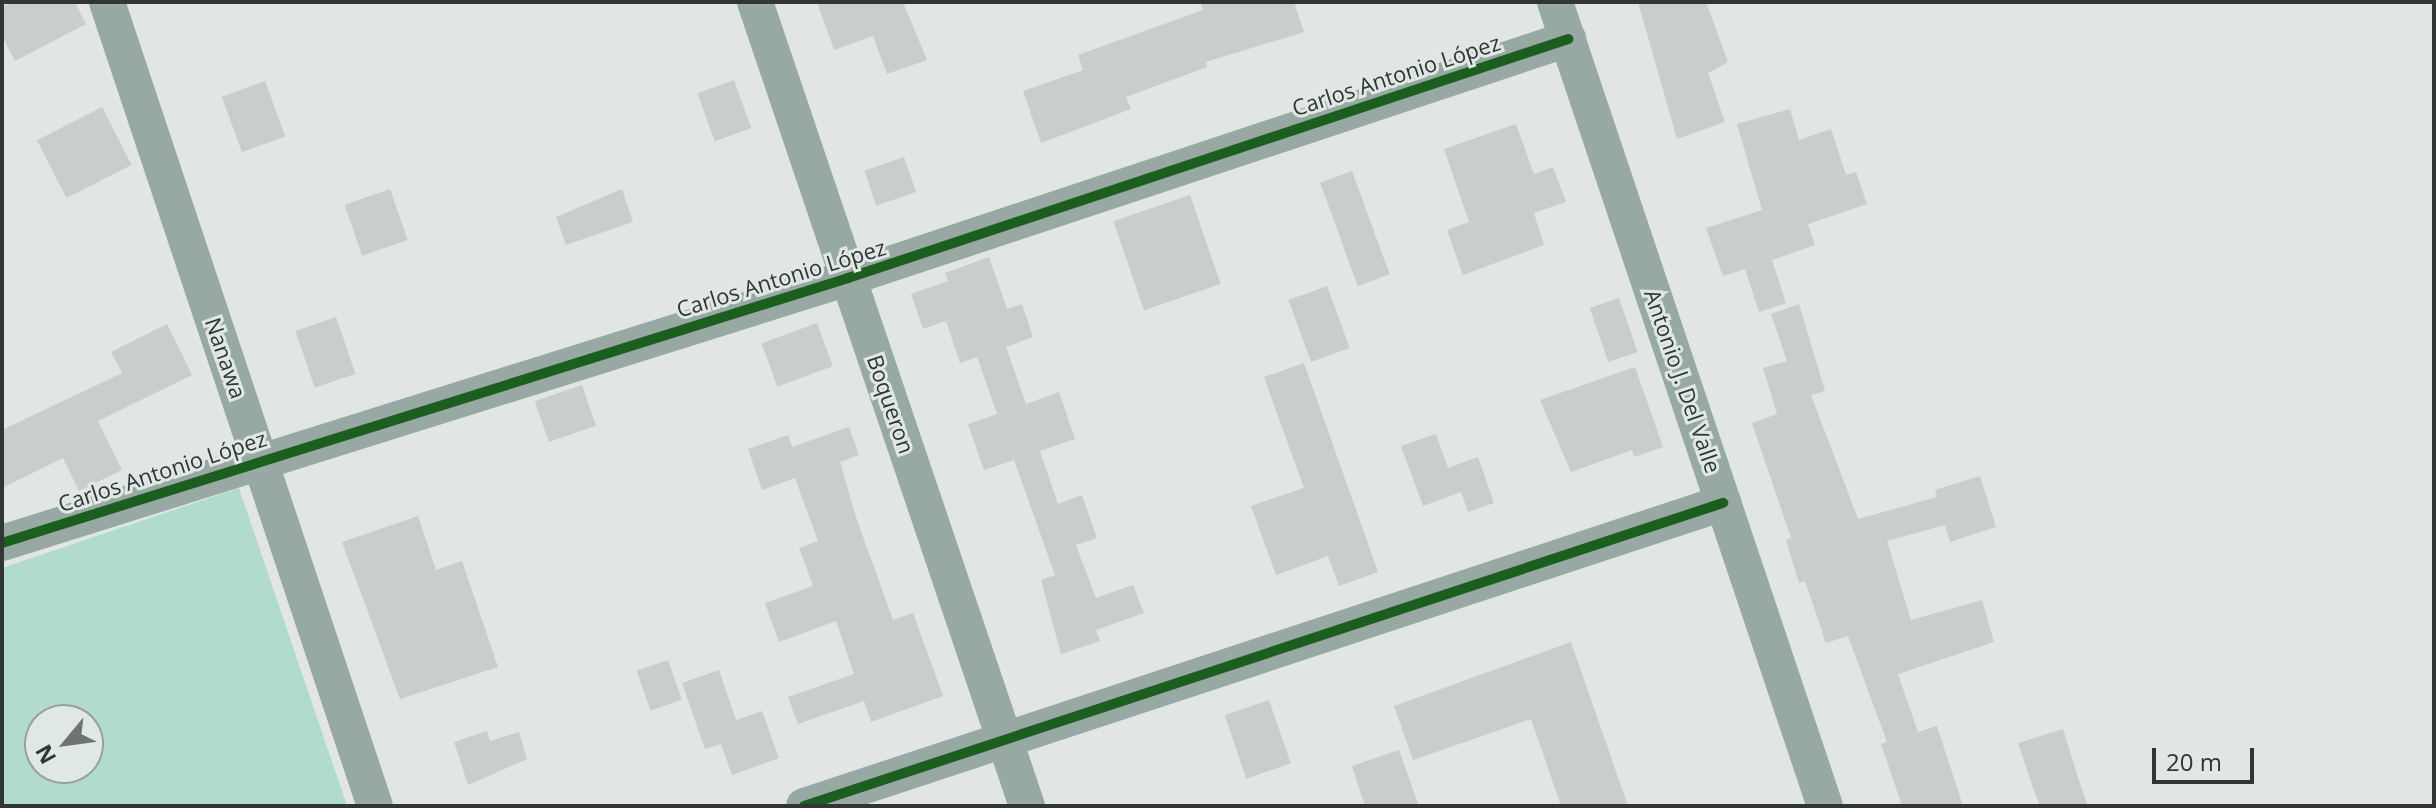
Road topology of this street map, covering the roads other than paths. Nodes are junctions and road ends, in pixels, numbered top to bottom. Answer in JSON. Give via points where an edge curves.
{"nodes":[{"id":1,"x":107,"y":2,"type":"edge"},
{"id":2,"x":755,"y":2,"type":"edge"},
{"id":3,"x":1555,"y":2,"type":"edge"},
{"id":4,"x":1568,"y":39,"type":"junction"},
{"id":5,"x":848,"y":278,"type":"junction"},
{"id":6,"x":260,"y":460,"type":"junction"},
{"id":7,"x":1723,"y":503,"type":"junction"},
{"id":8,"x":2,"y":543,"type":"edge"},
{"id":9,"x":1005,"y":740,"type":"junction"},
{"id":10,"x":375,"y":806,"type":"edge"},
{"id":11,"x":804,"y":806,"type":"edge"},
{"id":12,"x":1027,"y":806,"type":"edge"},
{"id":13,"x":1825,"y":806,"type":"edge"}],
"edges":[{"from":1,"to":6,"type":"street","name":"Nanawa"},
{"from":2,"to":5,"type":"street","name":"Boqueron"},
{"from":3,"to":4,"type":"street","name":"Antonio J. Del Valle"},
{"from":4,"to":5,"type":"street","name":"Carlos Antonio López"},
{"from":4,"to":7,"type":"street","name":"Antonio J. Del Valle"},
{"from":5,"to":6,"type":"street","name":"Carlos Antonio López"},
{"from":5,"to":9,"type":"street","name":"Boqueron"},
{"from":6,"to":8,"type":"street","name":"Carlos Antonio López"},
{"from":6,"to":10,"type":"street","name":"Nanawa"},
{"from":7,"to":9,"type":"street"},
{"from":7,"to":13,"type":"street","name":"Antonio J. Del Valle"},
{"from":9,"to":11,"type":"street"},
{"from":9,"to":12,"type":"street","name":"Boqueron"}]}
